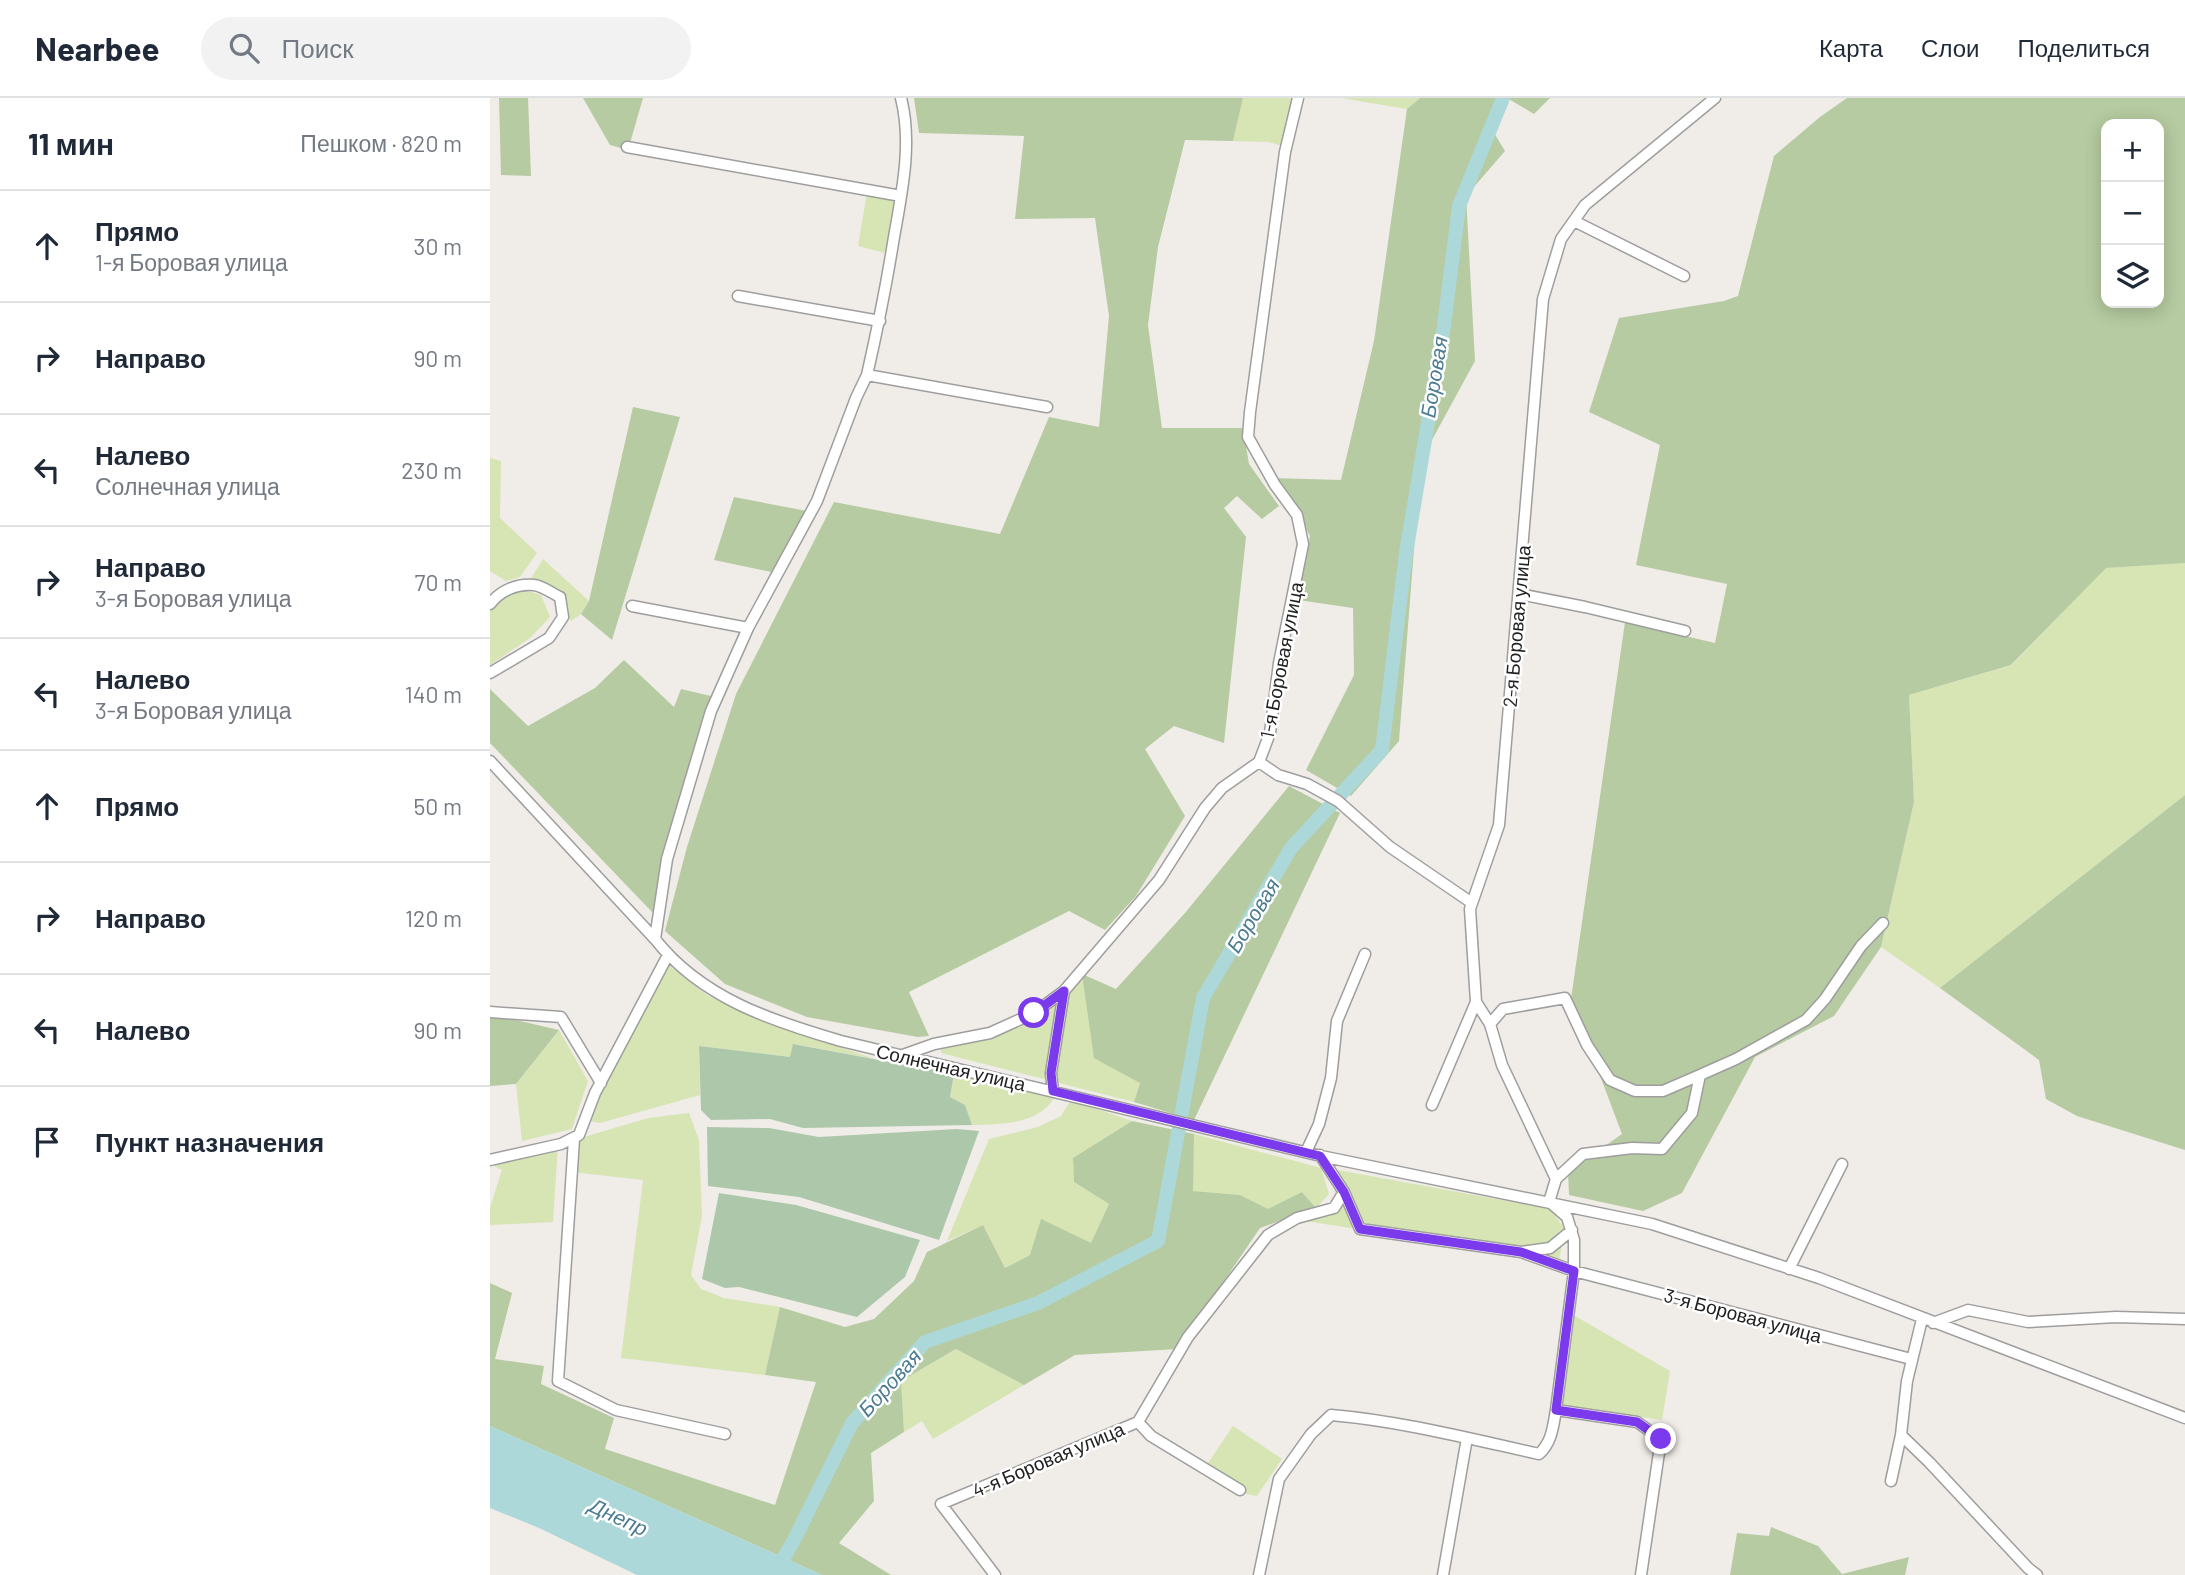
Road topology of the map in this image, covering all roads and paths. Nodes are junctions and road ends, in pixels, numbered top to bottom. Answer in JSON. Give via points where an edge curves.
{"nodes":[{"id":1,"x":901,"y":98,"type":"edge"},
{"id":2,"x":1298,"y":98,"type":"edge"},
{"id":3,"x":1715,"y":98,"type":"edge"},
{"id":4,"x":627,"y":147,"type":"dead end"},
{"id":5,"x":901,"y":196,"type":"junction"},
{"id":6,"x":1574,"y":220,"type":"junction"},
{"id":7,"x":1684,"y":276,"type":"dead end"},
{"id":8,"x":738,"y":296,"type":"dead end"},
{"id":9,"x":880,"y":321,"type":"junction"},
{"id":10,"x":867,"y":375,"type":"junction"},
{"id":11,"x":1047,"y":407,"type":"dead end"},
{"id":12,"x":1519,"y":594,"type":"junction"},
{"id":13,"x":490,"y":604,"type":"edge"},
{"id":14,"x":632,"y":606,"type":"dead end"},
{"id":15,"x":748,"y":628,"type":"junction"},
{"id":16,"x":1685,"y":631,"type":"dead end"},
{"id":17,"x":490,"y":673,"type":"edge"},
{"id":18,"x":490,"y":761,"type":"edge"},
{"id":19,"x":1259,"y":762,"type":"junction"},
{"id":20,"x":1472,"y":903,"type":"junction"},
{"id":21,"x":1883,"y":923,"type":"dead end"},
{"id":22,"x":655,"y":939,"type":"junction"},
{"id":23,"x":1365,"y":954,"type":"dead end"},
{"id":24,"x":668,"y":955,"type":"junction"},
{"id":25,"x":1064,"y":991,"type":"junction"},
{"id":26,"x":1476,"y":1002,"type":"junction"},
{"id":27,"x":490,"y":1012,"type":"edge"},
{"id":28,"x":1490,"y":1024,"type":"junction"},
{"id":29,"x":902,"y":1056,"type":"junction"},
{"id":30,"x":1700,"y":1075,"type":"junction"},
{"id":31,"x":601,"y":1083,"type":"junction"},
{"id":32,"x":1053,"y":1091,"type":"junction"},
{"id":33,"x":1432,"y":1105,"type":"dead end"},
{"id":34,"x":575,"y":1139,"type":"junction"},
{"id":35,"x":1306,"y":1152,"type":"junction"},
{"id":36,"x":1320,"y":1156,"type":"junction"},
{"id":37,"x":490,"y":1160,"type":"edge"},
{"id":38,"x":1842,"y":1164,"type":"dead end"},
{"id":39,"x":1556,"y":1179,"type":"junction"},
{"id":40,"x":1344,"y":1192,"type":"junction"},
{"id":41,"x":1549,"y":1202,"type":"junction"},
{"id":42,"x":1572,"y":1230,"type":"junction"},
{"id":43,"x":1521,"y":1252,"type":"junction"},
{"id":44,"x":1789,"y":1269,"type":"junction"},
{"id":45,"x":1574,"y":1271,"type":"junction"},
{"id":46,"x":1922,"y":1319,"type":"junction"},
{"id":47,"x":2185,"y":1319,"type":"edge"},
{"id":48,"x":1933,"y":1323,"type":"junction"},
{"id":49,"x":1911,"y":1359,"type":"junction"},
{"id":50,"x":1556,"y":1410,"type":"junction"},
{"id":51,"x":2185,"y":1418,"type":"edge"},
{"id":52,"x":1138,"y":1422,"type":"junction"},
{"id":53,"x":725,"y":1434,"type":"dead end"},
{"id":54,"x":1902,"y":1435,"type":"junction"},
{"id":55,"x":1467,"y":1438,"type":"junction"},
{"id":56,"x":1891,"y":1481,"type":"dead end"},
{"id":57,"x":1240,"y":1490,"type":"dead end"},
{"id":58,"x":995,"y":1575,"type":"edge"},
{"id":59,"x":1259,"y":1575,"type":"edge"},
{"id":60,"x":1443,"y":1575,"type":"edge"},
{"id":61,"x":1641,"y":1575,"type":"edge"},
{"id":62,"x":2037,"y":1575,"type":"edge"}],
"edges":[{"from":1,"to":5,"type":"street","via":[[906,140]]},
{"from":2,"to":19,"type":"street","name":"1-я Боровая улица","via":[[1286,152],[1248,437],[1297,515],[1303,544],[1270,733]]},
{"from":3,"to":6,"type":"street","name":"2-я Боровая улица"},
{"from":4,"to":5,"type":"street"},
{"from":5,"to":9,"type":"street"},
{"from":6,"to":7,"type":"street"},
{"from":6,"to":12,"type":"street","name":"2-я Боровая улица","via":[[1561,239],[1543,299]]},
{"from":8,"to":9,"type":"street"},
{"from":9,"to":10,"type":"street"},
{"from":10,"to":11,"type":"street"},
{"from":10,"to":15,"type":"street","via":[[817,501]]},
{"from":12,"to":16,"type":"street"},
{"from":12,"to":20,"type":"street","name":"2-я Боровая улица","via":[[1499,825]]},
{"from":13,"to":17,"type":"street","via":[[506,590],[536,585],[560,597],[563,617],[549,638]]},
{"from":14,"to":15,"type":"street"},
{"from":15,"to":22,"type":"street","via":[[711,711],[667,859]]},
{"from":18,"to":22,"type":"street","name":"Солнечная улица"},
{"from":19,"to":20,"type":"street","via":[[1338,801],[1390,847]]},
{"from":19,"to":25,"type":"street","name":"1-я Боровая улица","via":[[1222,788],[1159,880]]},
{"from":20,"to":26,"type":"street","name":"2-я Боровая улица"},
{"from":21,"to":30,"type":"street","via":[[1806,1020]]},
{"from":22,"to":24,"type":"street","name":"Солнечная улица"},
{"from":23,"to":35,"type":"street","via":[[1337,1020],[1331,1077]]},
{"from":24,"to":29,"type":"street","name":"Солнечная улица","via":[[731,1002],[784,1025]]},
{"from":24,"to":31,"type":"street"},
{"from":25,"to":29,"type":"street","name":"1-я Боровая улица","via":[[1034,1013],[990,1032]]},
{"from":25,"to":32,"type":"street","via":[[1051,1073]]},
{"from":26,"to":28,"type":"street","name":"2-я Боровая улица"},
{"from":26,"to":33,"type":"street"},
{"from":27,"to":31,"type":"street","via":[[561,1017]]},
{"from":28,"to":30,"type":"street","via":[[1503,1009],[1565,998],[1610,1080],[1635,1091],[1663,1091]]},
{"from":28,"to":39,"type":"street","name":"2-я Боровая улица","via":[[1502,1065]]},
{"from":29,"to":32,"type":"street","name":"Солнечная улица"},
{"from":30,"to":39,"type":"street","via":[[1692,1113],[1662,1149],[1583,1154]]},
{"from":31,"to":34,"type":"street"},
{"from":32,"to":35,"type":"street","name":"Солнечная улица"},
{"from":34,"to":37,"type":"street"},
{"from":34,"to":53,"type":"street","via":[[558,1381],[616,1410]]},
{"from":35,"to":36,"type":"street","name":"Солнечная улица"},
{"from":36,"to":40,"type":"street"},
{"from":36,"to":41,"type":"street","name":"Солнечная улица"},
{"from":38,"to":44,"type":"street"},
{"from":39,"to":41,"type":"street"},
{"from":40,"to":43,"type":"street","via":[[1360,1229]]},
{"from":40,"to":52,"type":"street","name":"4-я Боровая улица","via":[[1334,1208],[1297,1218],[1268,1235],[1188,1337]]},
{"from":41,"to":42,"type":"street","via":[[1567,1217]]},
{"from":41,"to":44,"type":"street","name":"Солнечная улица","via":[[1652,1224]]},
{"from":42,"to":43,"type":"street","via":[[1550,1248]]},
{"from":42,"to":45,"type":"street"},
{"from":43,"to":45,"type":"street","name":"3-я Боровая улица"},
{"from":44,"to":46,"type":"street","name":"Солнечная улица"},
{"from":45,"to":49,"type":"street","name":"3-я Боровая улица"},
{"from":45,"to":50,"type":"street"},
{"from":46,"to":48,"type":"street","name":"Солнечная улица"},
{"from":46,"to":49,"type":"street"},
{"from":47,"to":48,"type":"street","via":[[2028,1322],[1968,1310]]},
{"from":48,"to":51,"type":"street","name":"Солнечная улица"},
{"from":49,"to":54,"type":"street"},
{"from":50,"to":55,"type":"street","via":[[1548,1446],[1539,1454]]},
{"from":50,"to":61,"type":"street","via":[[1637,1422],[1661,1439]]},
{"from":52,"to":57,"type":"street","via":[[1151,1436]]},
{"from":52,"to":58,"type":"street","name":"4-я Боровая улица","via":[[941,1504]]},
{"from":54,"to":56,"type":"street"},
{"from":54,"to":62,"type":"street"},
{"from":55,"to":59,"type":"street","via":[[1331,1415],[1311,1434],[1279,1479]]},
{"from":55,"to":60,"type":"street"}]}
